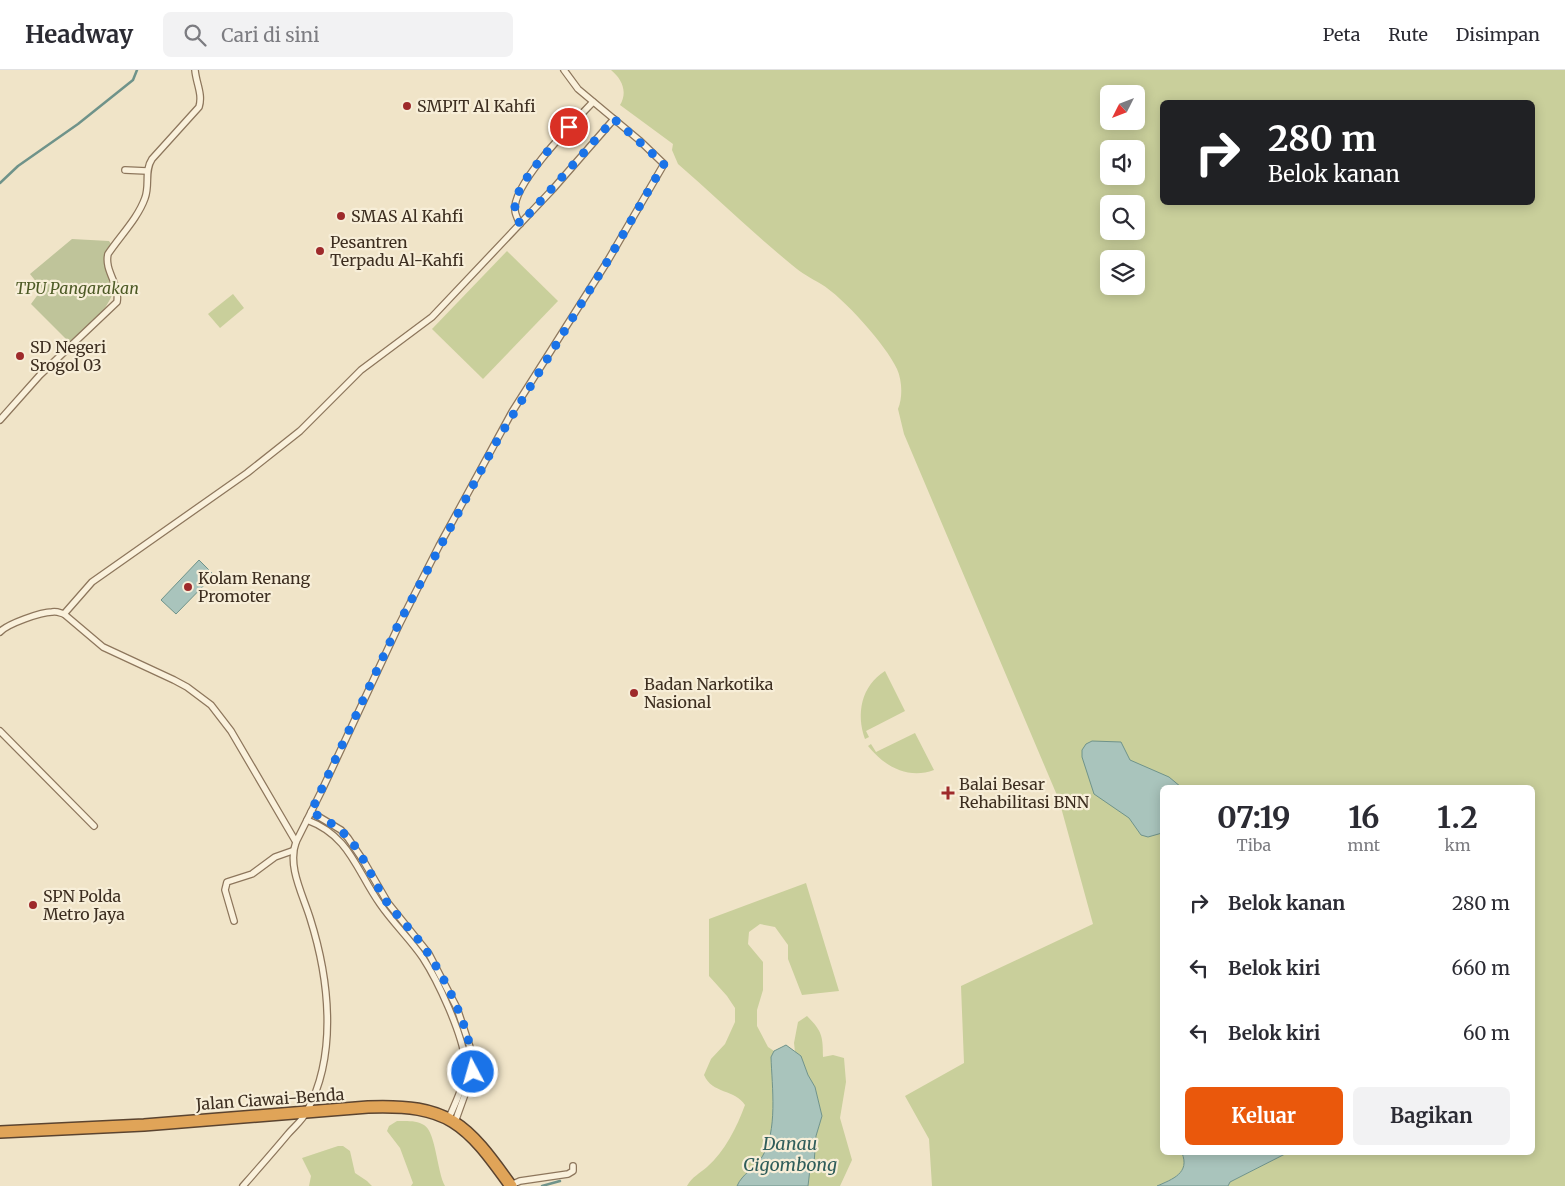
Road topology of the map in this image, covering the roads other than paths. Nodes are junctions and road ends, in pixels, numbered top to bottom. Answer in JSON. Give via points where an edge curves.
{"nodes":[{"id":1,"x":195,"y":70,"type":"edge"},
{"id":2,"x":564,"y":70,"type":"edge"},
{"id":3,"x":593,"y":102,"type":"junction"},
{"id":4,"x":614,"y":119,"type":"junction"},
{"id":5,"x":125,"y":170,"type":"dead end"},
{"id":6,"x":148,"y":171,"type":"junction"},
{"id":7,"x":520,"y":224,"type":"junction"},
{"id":8,"x":0,"y":420,"type":"edge"},
{"id":9,"x":64,"y":614,"type":"junction"},
{"id":10,"x":0,"y":631,"type":"edge"},
{"id":11,"x":0,"y":730,"type":"edge"},
{"id":12,"x":311,"y":812,"type":"junction"},
{"id":13,"x":307,"y":820,"type":"junction"},
{"id":14,"x":94,"y":826,"type":"dead end"},
{"id":15,"x":296,"y":842,"type":"junction"},
{"id":16,"x":292,"y":851,"type":"junction"},
{"id":17,"x":382,"y":894,"type":"junction"},
{"id":18,"x":375,"y":897,"type":"junction"},
{"id":19,"x":234,"y":921,"type":"dead end"},
{"id":20,"x":307,"y":1112,"type":"junction"},
{"id":21,"x":452,"y":1120,"type":"junction"},
{"id":22,"x":0,"y":1132,"type":"edge"},
{"id":23,"x":573,"y":1166,"type":"dead end"},
{"id":24,"x":243,"y":1186,"type":"edge"},
{"id":25,"x":511,"y":1186,"type":"edge"}],
"edges":[{"from":1,"to":6,"type":"street","via":[[201,98],[199,107],[152,159]]},
{"from":2,"to":3,"type":"street","via":[[573,84]]},
{"from":3,"to":4,"type":"street"},
{"from":3,"to":7,"type":"street","via":[[537,164],[521,188],[515,210]]},
{"from":4,"to":7,"type":"street"},
{"from":4,"to":12,"type":"street","via":[[664,164],[498,439],[398,625]]},
{"from":5,"to":6,"type":"street"},
{"from":6,"to":8,"type":"street","via":[[142,204],[107,259],[117,288],[117,302],[40,375]]},
{"from":7,"to":9,"type":"street","via":[[432,317],[361,370],[293,437],[233,484],[92,582]]},
{"from":9,"to":10,"type":"street","via":[[46,613]]},
{"from":9,"to":15,"type":"street","via":[[104,647],[187,687],[210,705],[232,731]]},
{"from":11,"to":14,"type":"street"},
{"from":12,"to":13,"type":"street"},
{"from":12,"to":17,"type":"street","via":[[348,838]]},
{"from":13,"to":15,"type":"street"},
{"from":13,"to":18,"type":"street","via":[[342,842]]},
{"from":15,"to":16,"type":"street"},
{"from":16,"to":19,"type":"street","via":[[275,856],[259,871],[227,882]]},
{"from":16,"to":20,"type":"street","via":[[326,986],[326,1043],[316,1091]]},
{"from":17,"to":18,"type":"street"},
{"from":17,"to":21,"type":"street","via":[[432,960],[472,1050],[473,1072]]},
{"from":18,"to":21,"type":"street","via":[[423,958],[450,1011],[464,1053],[466,1071]]},
{"from":20,"to":21,"type":"highway","name":"Jalan Ciawai-Benda","via":[[402,1107],[425,1110]]},
{"from":20,"to":22,"type":"highway","name":"Jalan Ciawai-Benda"},
{"from":20,"to":24,"type":"street"},
{"from":21,"to":25,"type":"highway","name":"Jalan Ciawai-Benda","via":[[475,1139]]},
{"from":23,"to":25,"type":"street","via":[[568,1174],[520,1181]]}]}
